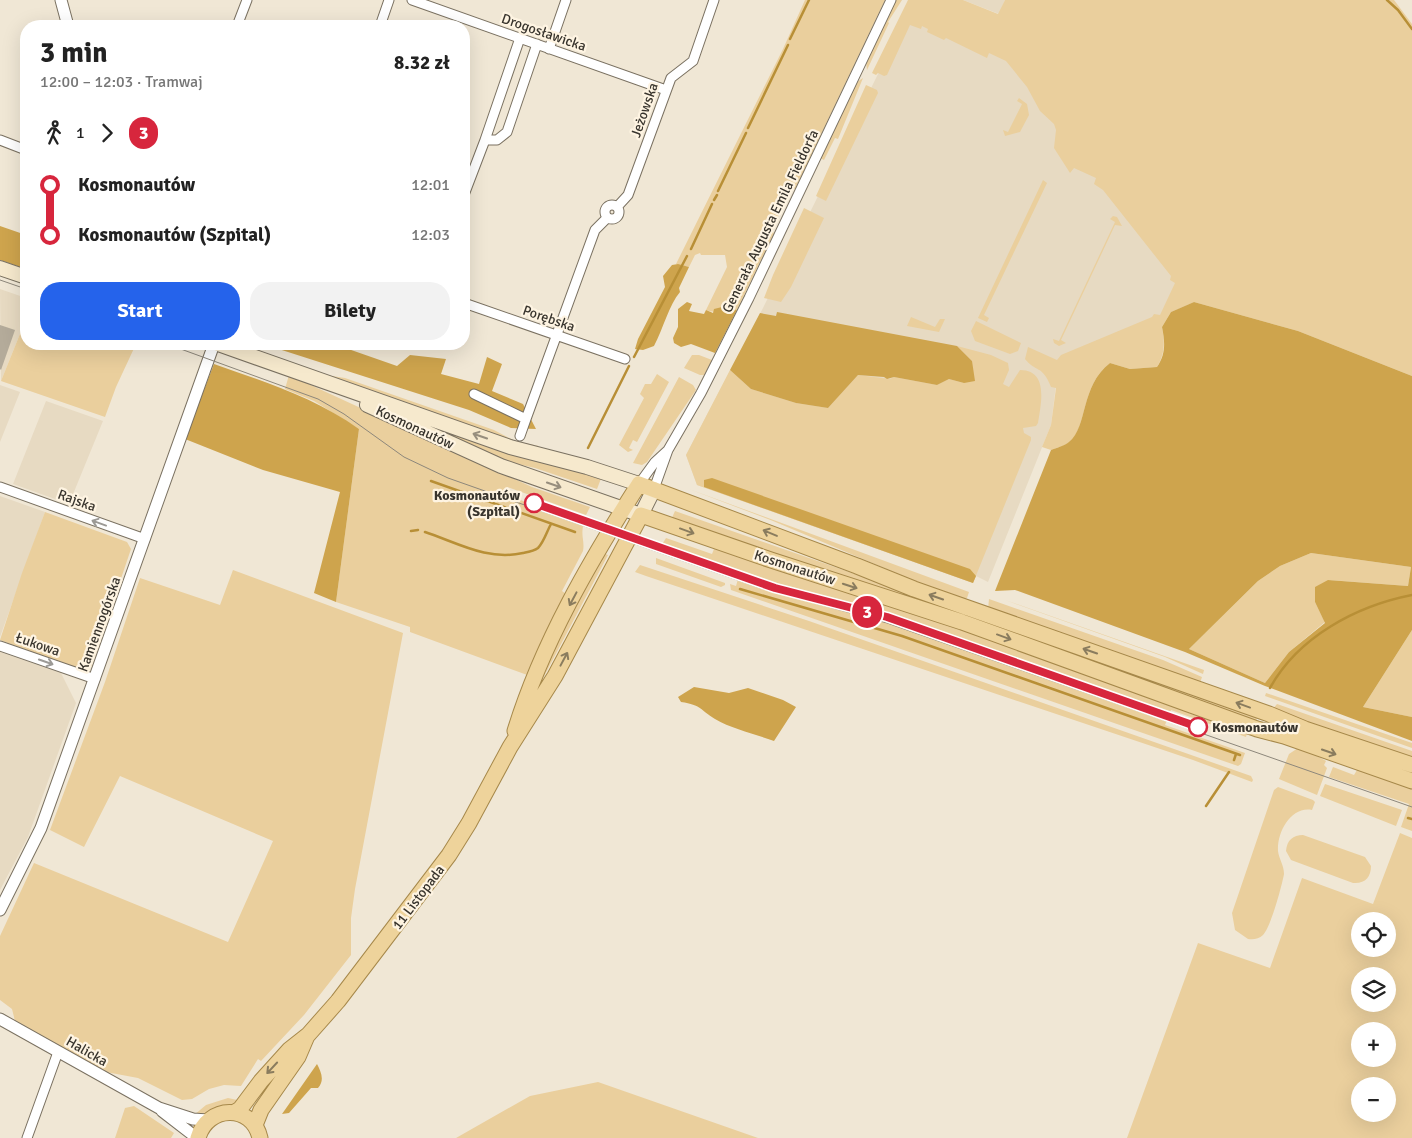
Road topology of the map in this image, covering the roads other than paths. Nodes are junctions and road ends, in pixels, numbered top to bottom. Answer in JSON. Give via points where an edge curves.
{"nodes":[{"id":1,"x":61,"y":0,"type":"edge"},
{"id":2,"x":246,"y":0,"type":"edge"},
{"id":3,"x":389,"y":0,"type":"edge"},
{"id":4,"x":412,"y":0,"type":"edge"},
{"id":5,"x":566,"y":0,"type":"edge"},
{"id":6,"x":714,"y":0,"type":"edge"},
{"id":7,"x":891,"y":0,"type":"edge"},
{"id":8,"x":66,"y":20,"type":"edge"},
{"id":9,"x":239,"y":20,"type":"edge"},
{"id":10,"x":382,"y":20,"type":"edge"},
{"id":11,"x":469,"y":20,"type":"edge"},
{"id":12,"x":470,"y":20,"type":"edge"},
{"id":13,"x":520,"y":38,"type":"junction"},
{"id":14,"x":537,"y":44,"type":"junction"},
{"id":15,"x":549,"y":49,"type":"junction"},
{"id":16,"x":666,"y":90,"type":"junction"},
{"id":17,"x":0,"y":140,"type":"edge"},
{"id":18,"x":485,"y":140,"type":"junction"},
{"id":19,"x":20,"y":148,"type":"edge"},
{"id":20,"x":470,"y":179,"type":"edge"},
{"id":21,"x":0,"y":268,"type":"edge"},
{"id":22,"x":20,"y":275,"type":"edge"},
{"id":23,"x":470,"y":305,"type":"edge"},
{"id":24,"x":557,"y":336,"type":"junction"},
{"id":25,"x":214,"y":350,"type":"edge"},
{"id":26,"x":233,"y":350,"type":"edge"},
{"id":27,"x":625,"y":359,"type":"dead end"},
{"id":28,"x":327,"y":383,"type":"junction"},
{"id":29,"x":474,"y":394,"type":"dead end"},
{"id":30,"x":526,"y":419,"type":"junction"},
{"id":31,"x":520,"y":436,"type":"dead end"},
{"id":32,"x":668,"y":450,"type":"junction"},
{"id":33,"x":639,"y":484,"type":"junction"},
{"id":34,"x":0,"y":487,"type":"edge"},
{"id":35,"x":654,"y":489,"type":"junction"},
{"id":36,"x":623,"y":509,"type":"junction"},
{"id":37,"x":641,"y":515,"type":"junction"},
{"id":38,"x":145,"y":539,"type":"junction"},
{"id":39,"x":0,"y":646,"type":"edge"},
{"id":40,"x":95,"y":679,"type":"junction"},
{"id":41,"x":510,"y":746,"type":"junction"},
{"id":42,"x":1412,"y":765,"type":"edge"},
{"id":43,"x":1412,"y":781,"type":"edge"},
{"id":44,"x":0,"y":910,"type":"edge"},
{"id":45,"x":0,"y":1019,"type":"edge"},
{"id":46,"x":308,"y":1035,"type":"junction"},
{"id":47,"x":58,"y":1052,"type":"junction"},
{"id":48,"x":159,"y":1108,"type":"junction"},
{"id":49,"x":235,"y":1112,"type":"junction"},
{"id":50,"x":208,"y":1120,"type":"junction"},
{"id":51,"x":258,"y":1132,"type":"edge"},
{"id":52,"x":27,"y":1138,"type":"edge"},
{"id":53,"x":198,"y":1138,"type":"edge"}],
"edges":[{"from":1,"to":8,"type":"street"},
{"from":2,"to":9,"type":"street"},
{"from":3,"to":10,"type":"street"},
{"from":4,"to":11,"type":"street","name":"Drogosławicka"},
{"from":5,"to":15,"type":"street"},
{"from":6,"to":16,"type":"street","name":"Jeżowska","via":[[692,61],[670,78]]},
{"from":7,"to":32,"type":"street","name":"Generała Augusta Emila Fieldorfa","via":[[749,298]]},
{"from":12,"to":13,"type":"street","name":"Drogosławicka"},
{"from":13,"to":14,"type":"street","name":"Drogosławicka"},
{"from":13,"to":18,"type":"street"},
{"from":14,"to":15,"type":"street","name":"Drogosławicka"},
{"from":14,"to":18,"type":"street","via":[[507,132],[497,140]]},
{"from":15,"to":16,"type":"street","name":"Drogosławicka"},
{"from":16,"to":24,"type":"street","name":"Jeżowska","via":[[628,195],[617,207],[617,218],[607,218],[595,230]]},
{"from":17,"to":19,"type":"street"},
{"from":18,"to":20,"type":"street"},
{"from":21,"to":22,"type":"main road"},
{"from":23,"to":24,"type":"street","name":"Porębska"},
{"from":24,"to":27,"type":"street","name":"Porębska"},
{"from":24,"to":30,"type":"street","name":"Jeżowska"},
{"from":25,"to":38,"type":"street","name":"Kamiennogórska"},
{"from":26,"to":28,"type":"main road","name":"Kosmonautów"},
{"from":33,"to":28,"type":"main road","name":"Kosmonautów","one_way":true,"via":[[510,447]]},
{"from":28,"to":36,"type":"main road","name":"Kosmonautów","one_way":true,"via":[[473,455]]},
{"from":29,"to":30,"type":"street"},
{"from":30,"to":31,"type":"street","name":"Jeżowska"},
{"from":32,"to":33,"type":"street","name":"Generała Augusta Emila Fieldorfa"},
{"from":32,"to":35,"type":"street","name":"Generała Augusta Emila Fieldorfa"},
{"from":33,"to":35,"type":"main road","name":"Kosmonautów"},
{"from":33,"to":36,"type":"main road","name":"11 Listopada"},
{"from":38,"to":34,"type":"street","name":"Rajska","one_way":true},
{"from":35,"to":37,"type":"main road","name":"11 Listopada"},
{"from":42,"to":35,"type":"main road","name":"Kosmonautów","one_way":true,"via":[[914,589]]},
{"from":36,"to":37,"type":"main road","name":"Kosmonautów"},
{"from":36,"to":41,"type":"main road","name":"11 Listopada","one_way":true,"via":[[559,624],[524,702]]},
{"from":41,"to":37,"type":"main road","name":"11 Listopada","one_way":true,"via":[[555,676]]},
{"from":37,"to":43,"type":"main road","name":"Kosmonautów","one_way":true,"via":[[962,622],[1257,729]]},
{"from":38,"to":40,"type":"street","name":"Kamiennogórska"},
{"from":39,"to":40,"type":"street","name":"Łukowa","one_way":true},
{"from":40,"to":44,"type":"street","name":"Kamiennogórska","via":[[41,828]]},
{"from":41,"to":46,"type":"main road","name":"11 Listopada","via":[[449,855],[338,1001]]},
{"from":45,"to":47,"type":"street","name":"Halicka"},
{"from":46,"to":49,"type":"main road","name":"11 Listopada","one_way":true,"via":[[290,1050]]},
{"from":46,"to":51,"type":"main road","name":"11 Listopada","via":[[298,1058],[261,1110]]},
{"from":47,"to":48,"type":"street","name":"Halicka"},
{"from":47,"to":52,"type":"street"},
{"from":48,"to":50,"type":"street","name":"Halicka","via":[[193,1119]]},
{"from":48,"to":53,"type":"street","name":"Halicka"},
{"from":49,"to":50,"type":"main road","via":[[220,1113]]},
{"from":49,"to":51,"type":"main road","via":[[246,1117]]},
{"from":50,"to":53,"type":"main road"}]}
